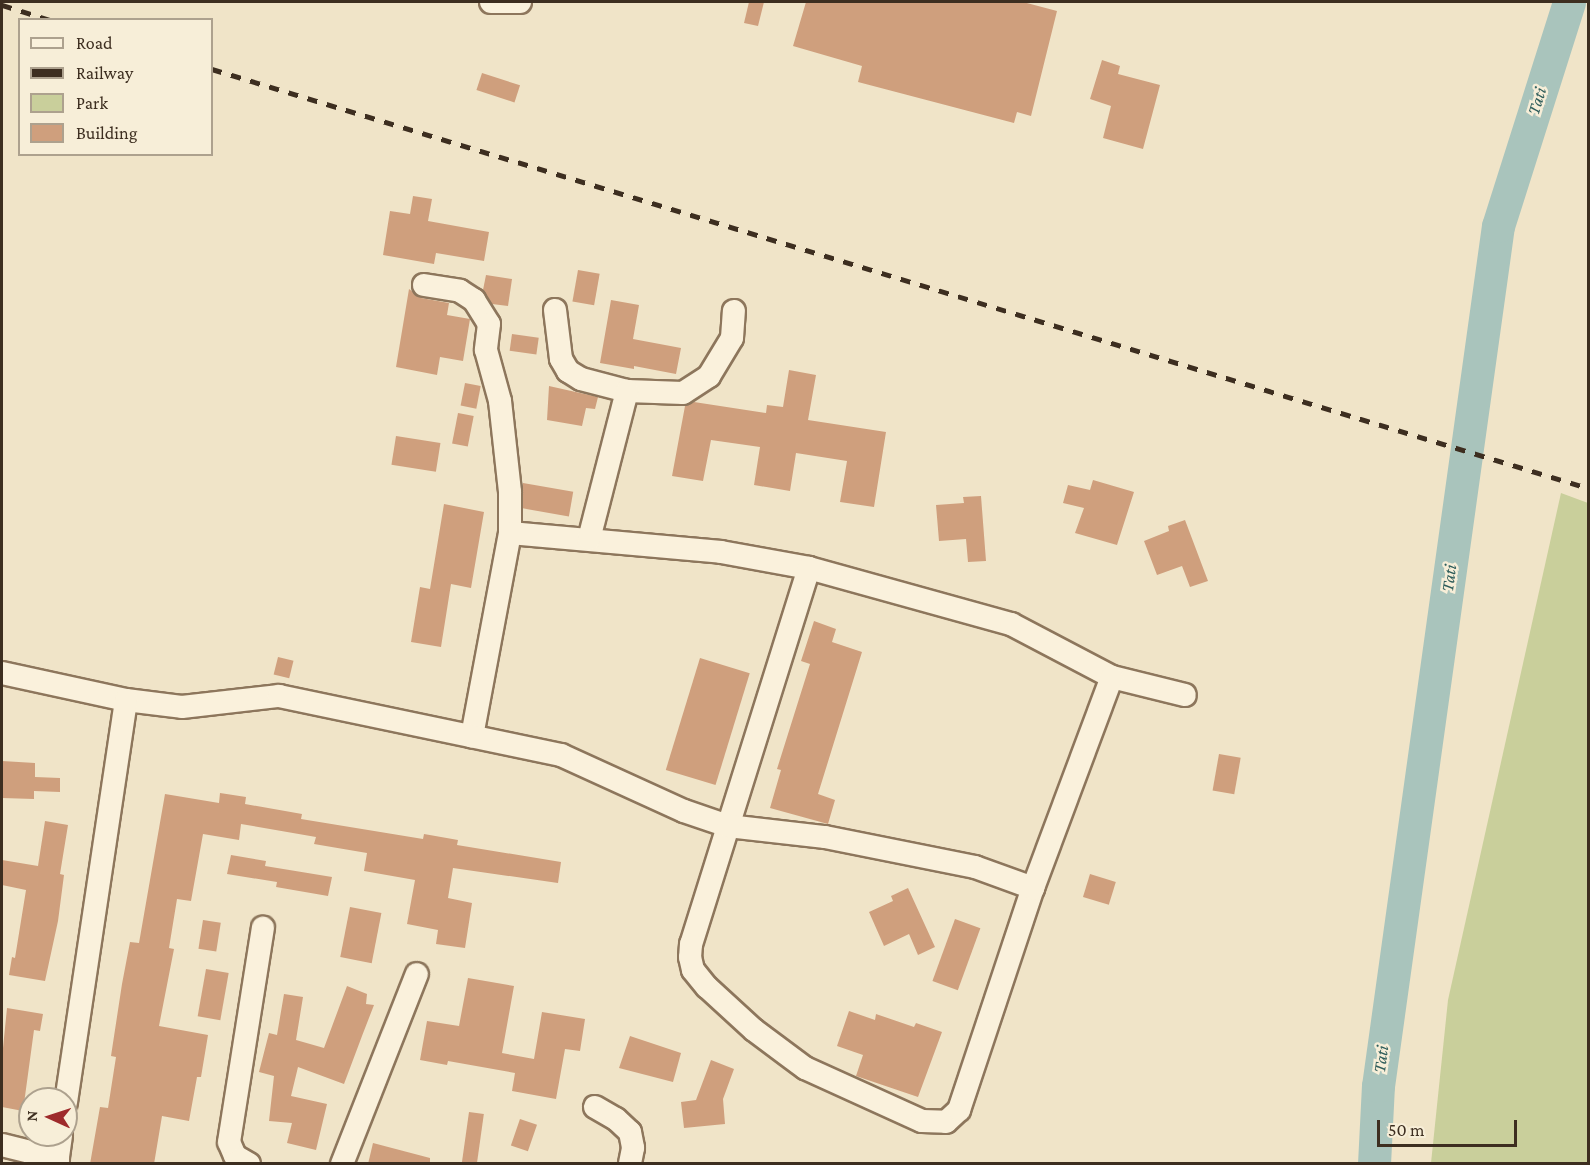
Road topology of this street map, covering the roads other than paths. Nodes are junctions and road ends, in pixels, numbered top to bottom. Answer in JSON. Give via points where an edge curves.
{"nodes":[{"id":1,"x":491,"y":2,"type":"edge"},
{"id":2,"x":520,"y":2,"type":"edge"},
{"id":3,"x":424,"y":285,"type":"dead end"},
{"id":4,"x":555,"y":310,"type":"dead end"},
{"id":5,"x":734,"y":310,"type":"dead end"},
{"id":6,"x":627,"y":391,"type":"junction"},
{"id":7,"x":510,"y":533,"type":"junction"},
{"id":8,"x":589,"y":539,"type":"junction"},
{"id":9,"x":809,"y":568,"type":"junction"},
{"id":10,"x":2,"y":673,"type":"edge"},
{"id":11,"x":1112,"y":677,"type":"junction"},
{"id":12,"x":1185,"y":695,"type":"dead end"},
{"id":13,"x":126,"y":700,"type":"junction"},
{"id":14,"x":472,"y":736,"type":"junction"},
{"id":15,"x":728,"y":826,"type":"junction"},
{"id":16,"x":1033,"y":888,"type":"junction"},
{"id":17,"x":263,"y":928,"type":"dead end"},
{"id":18,"x":417,"y":974,"type":"dead end"},
{"id":19,"x":68,"y":1087,"type":"edge"},
{"id":20,"x":595,"y":1107,"type":"dead end"},
{"id":21,"x":2,"y":1145,"type":"edge"},
{"id":22,"x":57,"y":1161,"type":"edge"},
{"id":23,"x":249,"y":1164,"type":"edge"},
{"id":24,"x":342,"y":1164,"type":"edge"},
{"id":25,"x":630,"y":1164,"type":"edge"}],
"edges":[{"from":1,"to":2,"type":"street"},
{"from":3,"to":7,"type":"street","via":[[460,291],[474,300],[489,324],[486,350],[500,400],[510,492]]},
{"from":4,"to":6,"type":"street","via":[[561,359],[568,371],[581,379]]},
{"from":5,"to":6,"type":"street","via":[[732,338],[709,376],[683,393]]},
{"from":6,"to":8,"type":"street"},
{"from":7,"to":8,"type":"street"},
{"from":7,"to":14,"type":"street"},
{"from":8,"to":9,"type":"street","via":[[721,552]]},
{"from":9,"to":11,"type":"street","via":[[1011,624]]},
{"from":9,"to":15,"type":"street"},
{"from":10,"to":13,"type":"street"},
{"from":11,"to":12,"type":"street"},
{"from":11,"to":16,"type":"street"},
{"from":13,"to":14,"type":"street","via":[[182,707],[279,696]]},
{"from":13,"to":19,"type":"street"},
{"from":14,"to":15,"type":"street","via":[[561,755],[684,812]]},
{"from":15,"to":16,"type":"street","via":[[825,837],[964,864]]},
{"from":15,"to":16,"type":"street","via":[[691,944],[693,970],[754,1030],[805,1068],[922,1121],[946,1122],[959,1110]]},
{"from":17,"to":23,"type":"street","via":[[229,1142],[235,1156]]},
{"from":18,"to":24,"type":"street"},
{"from":20,"to":25,"type":"street","via":[[630,1132]]},
{"from":21,"to":22,"type":"street"}]}
